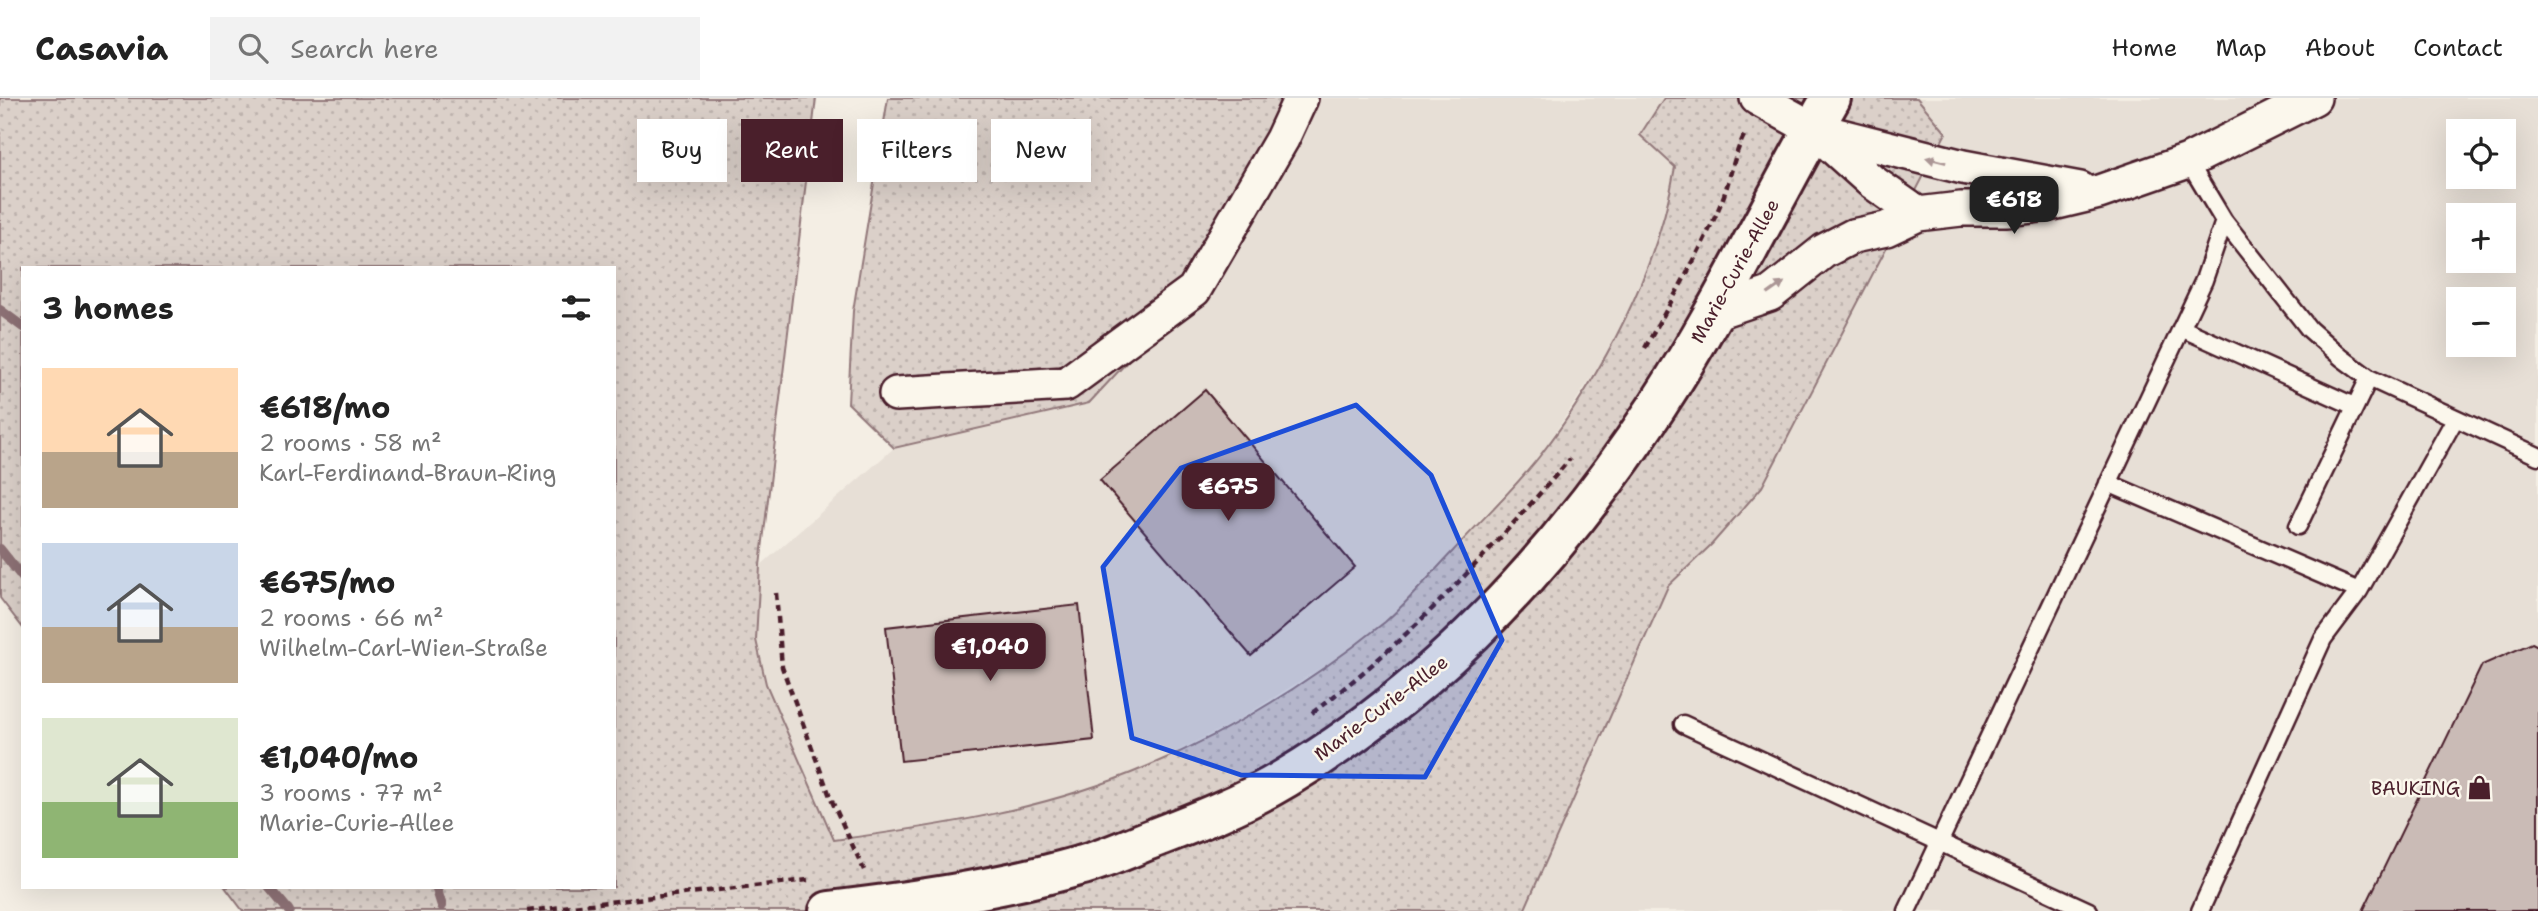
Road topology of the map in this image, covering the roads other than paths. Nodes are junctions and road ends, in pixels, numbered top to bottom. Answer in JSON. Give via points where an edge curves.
{"nodes":[{"id":1,"x":1301,"y":98,"type":"edge"},
{"id":2,"x":2313,"y":98,"type":"edge"},
{"id":3,"x":1760,"y":100,"type":"edge"},
{"id":4,"x":1822,"y":114,"type":"edge"},
{"id":5,"x":2188,"y":161,"type":"junction"},
{"id":6,"x":2099,"y":192,"type":"junction"},
{"id":7,"x":1918,"y":214,"type":"junction"},
{"id":8,"x":2224,"y":221,"type":"junction"},
{"id":9,"x":1713,"y":313,"type":"junction"},
{"id":10,"x":2181,"y":328,"type":"junction"},
{"id":11,"x":2369,"y":378,"type":"junction"},
{"id":12,"x":896,"y":394,"type":"dead end"},
{"id":13,"x":2354,"y":406,"type":"junction"},
{"id":14,"x":2455,"y":419,"type":"junction"},
{"id":15,"x":2538,"y":456,"type":"edge"},
{"id":16,"x":2108,"y":483,"type":"junction"},
{"id":17,"x":2298,"y":526,"type":"dead end"},
{"id":18,"x":2359,"y":591,"type":"junction"},
{"id":19,"x":1683,"y":724,"type":"dead end"},
{"id":20,"x":1940,"y":841,"type":"junction"},
{"id":21,"x":820,"y":895,"type":"edge"},
{"id":22,"x":1907,"y":911,"type":"edge"},
{"id":23,"x":2089,"y":911,"type":"edge"},
{"id":24,"x":2200,"y":911,"type":"edge"}],
"edges":[{"from":1,"to":12,"type":"street","via":[[1194,290],[1066,384]]},
{"from":2,"to":5,"type":"street"},
{"from":3,"to":4,"type":"street"},
{"from":6,"to":4,"type":"street","one_way":true,"via":[[1964,167]]},
{"from":4,"to":7,"type":"street","via":[[1871,181]]},
{"from":4,"to":9,"type":"main road","name":"Marie-Curie-Allee"},
{"from":5,"to":6,"type":"street"},
{"from":5,"to":8,"type":"lane"},
{"from":6,"to":7,"type":"street","via":[[2049,204]]},
{"from":9,"to":7,"type":"street","one_way":true,"via":[[1770,294],[1824,251],[1853,236],[1886,229]]},
{"from":8,"to":10,"type":"lane","via":[[2204,281]]},
{"from":8,"to":11,"type":"lane","via":[[2309,328]]},
{"from":9,"to":21,"type":"main road","name":"Marie-Curie-Allee","via":[[1656,408],[1598,489],[1506,601],[1432,673],[1285,778],[1210,817],[1081,866],[992,886]]},
{"from":10,"to":13,"type":"lane"},
{"from":10,"to":16,"type":"lane"},
{"from":11,"to":13,"type":"lane"},
{"from":11,"to":14,"type":"lane"},
{"from":13,"to":17,"type":"lane"},
{"from":14,"to":15,"type":"lane"},
{"from":14,"to":18,"type":"lane"},
{"from":16,"to":18,"type":"lane"},
{"from":16,"to":20,"type":"lane"},
{"from":18,"to":24,"type":"lane","via":[[2323,639]]},
{"from":19,"to":20,"type":"lane"},
{"from":20,"to":22,"type":"lane"},
{"from":20,"to":23,"type":"lane"}]}
